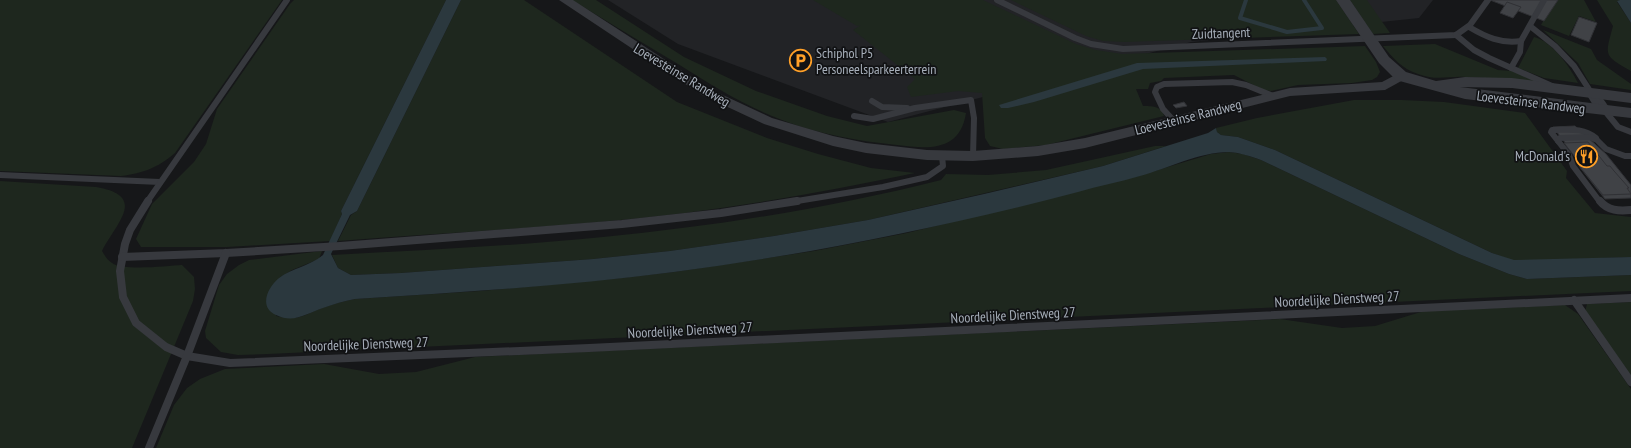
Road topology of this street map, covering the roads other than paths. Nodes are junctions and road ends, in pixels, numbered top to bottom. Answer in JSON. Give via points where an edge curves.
{"nodes":[{"id":1,"x":287,"y":0,"type":"edge"},
{"id":2,"x":565,"y":0,"type":"edge"},
{"id":3,"x":997,"y":0,"type":"edge"},
{"id":4,"x":1343,"y":0,"type":"edge"},
{"id":5,"x":1488,"y":0,"type":"edge"},
{"id":6,"x":1544,"y":0,"type":"edge"},
{"id":7,"x":1530,"y":26,"type":"junction"},
{"id":8,"x":1469,"y":27,"type":"junction"},
{"id":9,"x":1456,"y":35,"type":"junction"},
{"id":10,"x":1369,"y":39,"type":"junction"},
{"id":11,"x":1521,"y":41,"type":"junction"},
{"id":12,"x":1511,"y":68,"type":"junction"},
{"id":13,"x":1401,"y":76,"type":"junction"},
{"id":14,"x":1432,"y":85,"type":"junction"},
{"id":15,"x":1562,"y":90,"type":"junction"},
{"id":16,"x":1592,"y":94,"type":"junction"},
{"id":17,"x":1272,"y":96,"type":"junction"},
{"id":18,"x":1631,"y":98,"type":"edge"},
{"id":19,"x":872,"y":101,"type":"dead end"},
{"id":20,"x":915,"y":108,"type":"junction"},
{"id":21,"x":1605,"y":111,"type":"junction"},
{"id":22,"x":1631,"y":114,"type":"edge"},
{"id":23,"x":854,"y":116,"type":"dead end"},
{"id":24,"x":1174,"y":121,"type":"junction"},
{"id":25,"x":1631,"y":132,"type":"edge"},
{"id":26,"x":1597,"y":140,"type":"junction"},
{"id":27,"x":1558,"y":141,"type":"junction"},
{"id":28,"x":942,"y":156,"type":"junction"},
{"id":29,"x":973,"y":156,"type":"junction"},
{"id":30,"x":1631,"y":156,"type":"edge"},
{"id":31,"x":0,"y":175,"type":"edge"},
{"id":32,"x":160,"y":182,"type":"junction"},
{"id":33,"x":1631,"y":210,"type":"edge"},
{"id":34,"x":226,"y":253,"type":"junction"},
{"id":35,"x":122,"y":257,"type":"junction"},
{"id":36,"x":1631,"y":298,"type":"edge"},
{"id":37,"x":1574,"y":300,"type":"junction"},
{"id":38,"x":187,"y":356,"type":"junction"},
{"id":39,"x":1631,"y":382,"type":"edge"},
{"id":40,"x":149,"y":448,"type":"edge"}],
"edges":[{"from":1,"to":32,"type":"lane","name":"Noordelijke Dienstweg 27"},
{"from":2,"to":28,"type":"street","name":"Loevesteinse Randweg","via":[[706,92],[768,121],[803,133],[866,148]]},
{"from":3,"to":10,"type":"lane","name":"Zuidtangent","via":[[1075,38],[1091,44],[1123,49]]},
{"from":4,"to":10,"type":"street","name":"Loevesteinse Randweg"},
{"from":5,"to":8,"type":"lane"},
{"from":6,"to":7,"type":"lane"},
{"from":7,"to":11,"type":"lane"},
{"from":7,"to":16,"type":"lane","via":[[1555,46],[1574,66]]},
{"from":8,"to":9,"type":"lane","name":"Zuidtangent"},
{"from":8,"to":11,"type":"lane","via":[[1499,42]]},
{"from":9,"to":10,"type":"lane","name":"Zuidtangent"},
{"from":9,"to":12,"type":"lane","via":[[1474,50]]},
{"from":10,"to":13,"type":"street","name":"Loevesteinse Randweg","via":[[1384,60]]},
{"from":11,"to":12,"type":"lane","via":[[1520,52]]},
{"from":12,"to":15,"type":"lane"},
{"from":13,"to":14,"type":"street","name":"Loevesteinse Randweg"},
{"from":13,"to":17,"type":"street","name":"Loevesteinse Randweg","via":[[1385,86],[1322,89]]},
{"from":14,"to":15,"type":"street","name":"Loevesteinse Randweg","via":[[1478,81]]},
{"from":14,"to":21,"type":"street","name":"Loevesteinse Randweg","via":[[1465,94]]},
{"from":15,"to":16,"type":"street","name":"Loevesteinse Randweg"},
{"from":16,"to":18,"type":"street","name":"Loevesteinse Randweg"},
{"from":16,"to":21,"type":"street"},
{"from":17,"to":24,"type":"street","name":"Loevesteinse Randweg"},
{"from":17,"to":24,"type":"lane","via":[[1232,82],[1164,84],[1157,87],[1155,92]]},
{"from":19,"to":20,"type":"lane","via":[[882,107]]},
{"from":20,"to":23,"type":"lane","via":[[873,119]]},
{"from":20,"to":29,"type":"lane","via":[[971,100],[974,118]]},
{"from":21,"to":22,"type":"street","name":"Loevesteinse Randweg"},
{"from":21,"to":25,"type":"lane","via":[[1618,127]]},
{"from":24,"to":29,"type":"street","name":"Loevesteinse Randweg","via":[[1085,143],[1038,151]]},
{"from":26,"to":27,"type":"lane","via":[[1590,137],[1560,138]]},
{"from":26,"to":27,"type":"lane","via":[[1584,129],[1552,130]]},
{"from":26,"to":30,"type":"lane","via":[[1606,148]]},
{"from":27,"to":33,"type":"lane","via":[[1569,155],[1573,166],[1603,205],[1616,211]]},
{"from":28,"to":29,"type":"street","name":"Loevesteinse Randweg"},
{"from":28,"to":34,"type":"lane","via":[[943,166],[927,177],[884,187],[721,213],[622,224]]},
{"from":31,"to":32,"type":"lane"},
{"from":32,"to":35,"type":"lane","name":"Noordelijke Dienstweg 27","via":[[130,230]]},
{"from":34,"to":35,"type":"lane"},
{"from":34,"to":38,"type":"lane"},
{"from":35,"to":38,"type":"lane","name":"Noordelijke Dienstweg 27","via":[[120,271],[123,297],[136,323],[166,347]]},
{"from":36,"to":37,"type":"lane","name":"Noordelijke Dienstweg 27"},
{"from":37,"to":38,"type":"lane","name":"Noordelijke Dienstweg 27","via":[[238,363]]},
{"from":37,"to":39,"type":"lane"},
{"from":38,"to":40,"type":"lane"}]}
